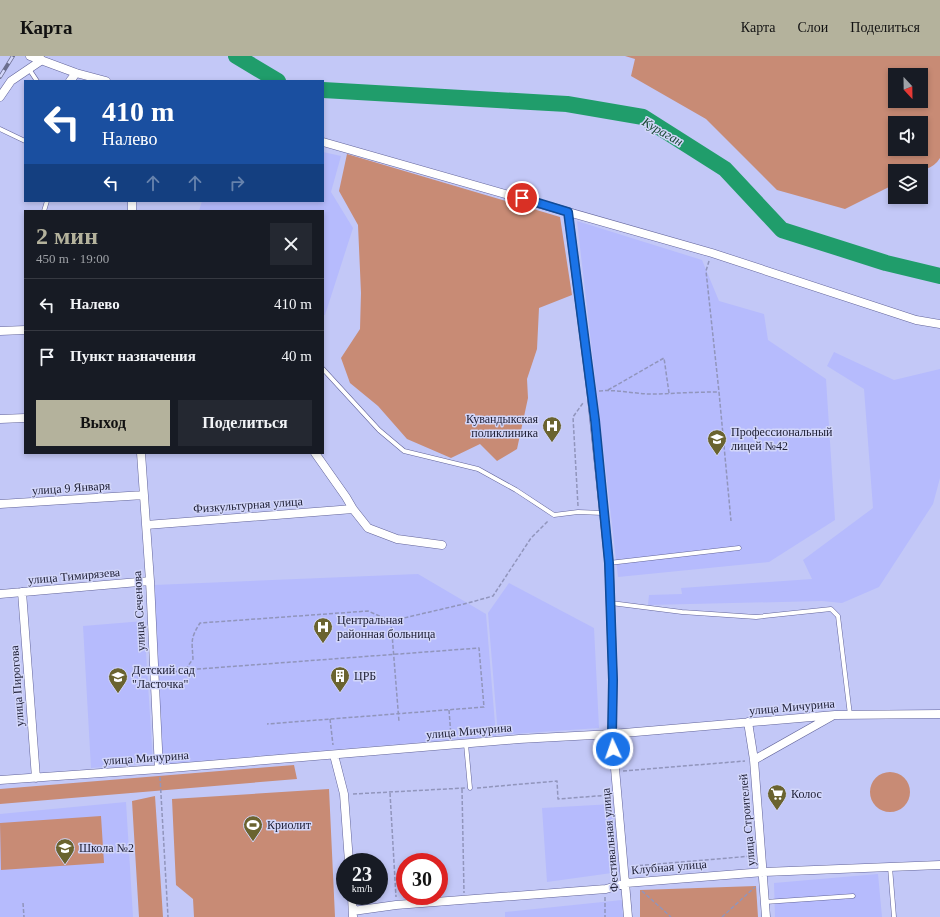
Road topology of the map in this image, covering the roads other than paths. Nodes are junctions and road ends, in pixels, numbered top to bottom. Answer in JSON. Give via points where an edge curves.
{"nodes":[{"id":1,"x":30,"y":56,"type":"edge"},
{"id":2,"x":42,"y":60,"type":"junction"},
{"id":3,"x":29,"y":69,"type":"junction"},
{"id":4,"x":76,"y":73,"type":"junction"},
{"id":5,"x":36,"y":80,"type":"edge"},
{"id":6,"x":71,"y":80,"type":"edge"},
{"id":7,"x":102,"y":80,"type":"edge"},
{"id":8,"x":0,"y":97,"type":"edge"},
{"id":9,"x":0,"y":129,"type":"edge"},
{"id":10,"x":24,"y":141,"type":"edge"},
{"id":11,"x":324,"y":142,"type":"edge"},
{"id":12,"x":568,"y":212,"type":"junction"},
{"id":13,"x":940,"y":324,"type":"edge"},
{"id":14,"x":24,"y":330,"type":"edge"},
{"id":15,"x":0,"y":331,"type":"edge"},
{"id":16,"x":324,"y":371,"type":"edge"},
{"id":17,"x":24,"y":418,"type":"edge"},
{"id":18,"x":0,"y":419,"type":"edge"},
{"id":19,"x":141,"y":454,"type":"edge"},
{"id":20,"x":316,"y":454,"type":"edge"},
{"id":21,"x":144,"y":495,"type":"junction"},
{"id":22,"x":0,"y":504,"type":"edge"},
{"id":23,"x":353,"y":509,"type":"junction"},
{"id":24,"x":604,"y":513,"type":"junction"},
{"id":25,"x":146,"y":525,"type":"junction"},
{"id":26,"x":442,"y":545,"type":"dead end"},
{"id":27,"x":739,"y":548,"type":"dead end"},
{"id":28,"x":609,"y":563,"type":"junction"},
{"id":29,"x":150,"y":581,"type":"junction"},
{"id":30,"x":22,"y":592,"type":"junction"},
{"id":31,"x":0,"y":594,"type":"edge"},
{"id":32,"x":611,"y":603,"type":"junction"},
{"id":33,"x":940,"y":714,"type":"edge"},
{"id":34,"x":835,"y":715,"type":"junction"},
{"id":35,"x":850,"y":715,"type":"junction"},
{"id":36,"x":748,"y":722,"type":"junction"},
{"id":37,"x":612,"y":734,"type":"junction"},
{"id":38,"x":466,"y":744,"type":"junction"},
{"id":39,"x":334,"y":754,"type":"junction"},
{"id":40,"x":754,"y":760,"type":"junction"},
{"id":41,"x":159,"y":769,"type":"junction"},
{"id":42,"x":36,"y":778,"type":"junction"},
{"id":43,"x":0,"y":780,"type":"edge"},
{"id":44,"x":470,"y":788,"type":"road end"},
{"id":45,"x":348,"y":853,"type":"edge"},
{"id":46,"x":940,"y":865,"type":"edge"},
{"id":47,"x":890,"y":867,"type":"junction"},
{"id":48,"x":764,"y":875,"type":"junction"},
{"id":49,"x":626,"y":883,"type":"junction"},
{"id":50,"x":852,"y":896,"type":"dead end"},
{"id":51,"x":765,"y":902,"type":"junction"},
{"id":52,"x":353,"y":914,"type":"edge"},
{"id":53,"x":628,"y":917,"type":"edge"},
{"id":54,"x":766,"y":917,"type":"edge"},
{"id":55,"x":894,"y":917,"type":"edge"}],
"edges":[{"from":1,"to":2,"type":"street"},
{"from":2,"to":3,"type":"street"},
{"from":2,"to":4,"type":"street"},
{"from":3,"to":5,"type":"lane"},
{"from":3,"to":8,"type":"street","via":[[10,81]]},
{"from":4,"to":6,"type":"street"},
{"from":4,"to":7,"type":"street"},
{"from":9,"to":10,"type":"lane"},
{"from":11,"to":12,"type":"street"},
{"from":12,"to":13,"type":"street","via":[[712,254],[916,320]]},
{"from":12,"to":24,"type":"street","name":"Фестивальная улица","via":[[592,392]]},
{"from":14,"to":15,"type":"street"},
{"from":16,"to":24,"type":"lane","via":[[379,430],[404,451],[478,469],[554,515],[578,512]]},
{"from":17,"to":18,"type":"street"},
{"from":19,"to":21,"type":"street","name":"улица Сеченова"},
{"from":20,"to":23,"type":"street"},
{"from":21,"to":22,"type":"street","name":"улица 9 Января"},
{"from":21,"to":25,"type":"street","name":"улица Сеченова"},
{"from":23,"to":25,"type":"street","name":"Физкультурная улица"},
{"from":23,"to":26,"type":"street","via":[[368,528],[397,539]]},
{"from":24,"to":28,"type":"street","name":"Фестивальная улица"},
{"from":25,"to":29,"type":"street","name":"улица Сеченова"},
{"from":27,"to":28,"type":"lane"},
{"from":28,"to":32,"type":"street","name":"Фестивальная улица"},
{"from":29,"to":30,"type":"street","name":"улица Тимирязева"},
{"from":29,"to":41,"type":"street","name":"улица Сеченова"},
{"from":30,"to":31,"type":"street","name":"улица Тимирязева"},
{"from":30,"to":42,"type":"street","name":"улица Пирогова"},
{"from":32,"to":35,"type":"lane","via":[[682,612],[756,617],[831,609],[838,616]]},
{"from":32,"to":37,"type":"street","name":"Фестивальная улица"},
{"from":33,"to":35,"type":"street","name":"улица Мичурина"},
{"from":34,"to":35,"type":"street","name":"улица Мичурина"},
{"from":34,"to":36,"type":"street","name":"улица Мичурина"},
{"from":34,"to":40,"type":"street"},
{"from":36,"to":37,"type":"street","name":"улица Мичурина"},
{"from":36,"to":40,"type":"street","name":"улица Строителей"},
{"from":37,"to":38,"type":"street","name":"улица Мичурина"},
{"from":37,"to":49,"type":"street","name":"Фестивальная улица"},
{"from":38,"to":39,"type":"street","name":"улица Мичурина"},
{"from":38,"to":44,"type":"lane"},
{"from":39,"to":41,"type":"street","name":"улица Мичурина"},
{"from":39,"to":45,"type":"street","via":[[344,794]]},
{"from":40,"to":48,"type":"street","name":"улица Строителей"},
{"from":41,"to":42,"type":"street","name":"улица Мичурина"},
{"from":42,"to":43,"type":"street","name":"улица Мичурина"},
{"from":46,"to":47,"type":"street","name":"Клубная улица"},
{"from":47,"to":48,"type":"street","name":"Клубная улица"},
{"from":47,"to":55,"type":"lane"},
{"from":48,"to":49,"type":"street","name":"Клубная улица"},
{"from":48,"to":51,"type":"street","name":"улица Строителей"},
{"from":49,"to":52,"type":"street","name":"Клубная улица","via":[[606,890],[396,906]]},
{"from":49,"to":53,"type":"street","name":"Фестивальная улица"},
{"from":50,"to":51,"type":"lane"},
{"from":51,"to":54,"type":"street","name":"улица Строителей"}]}
